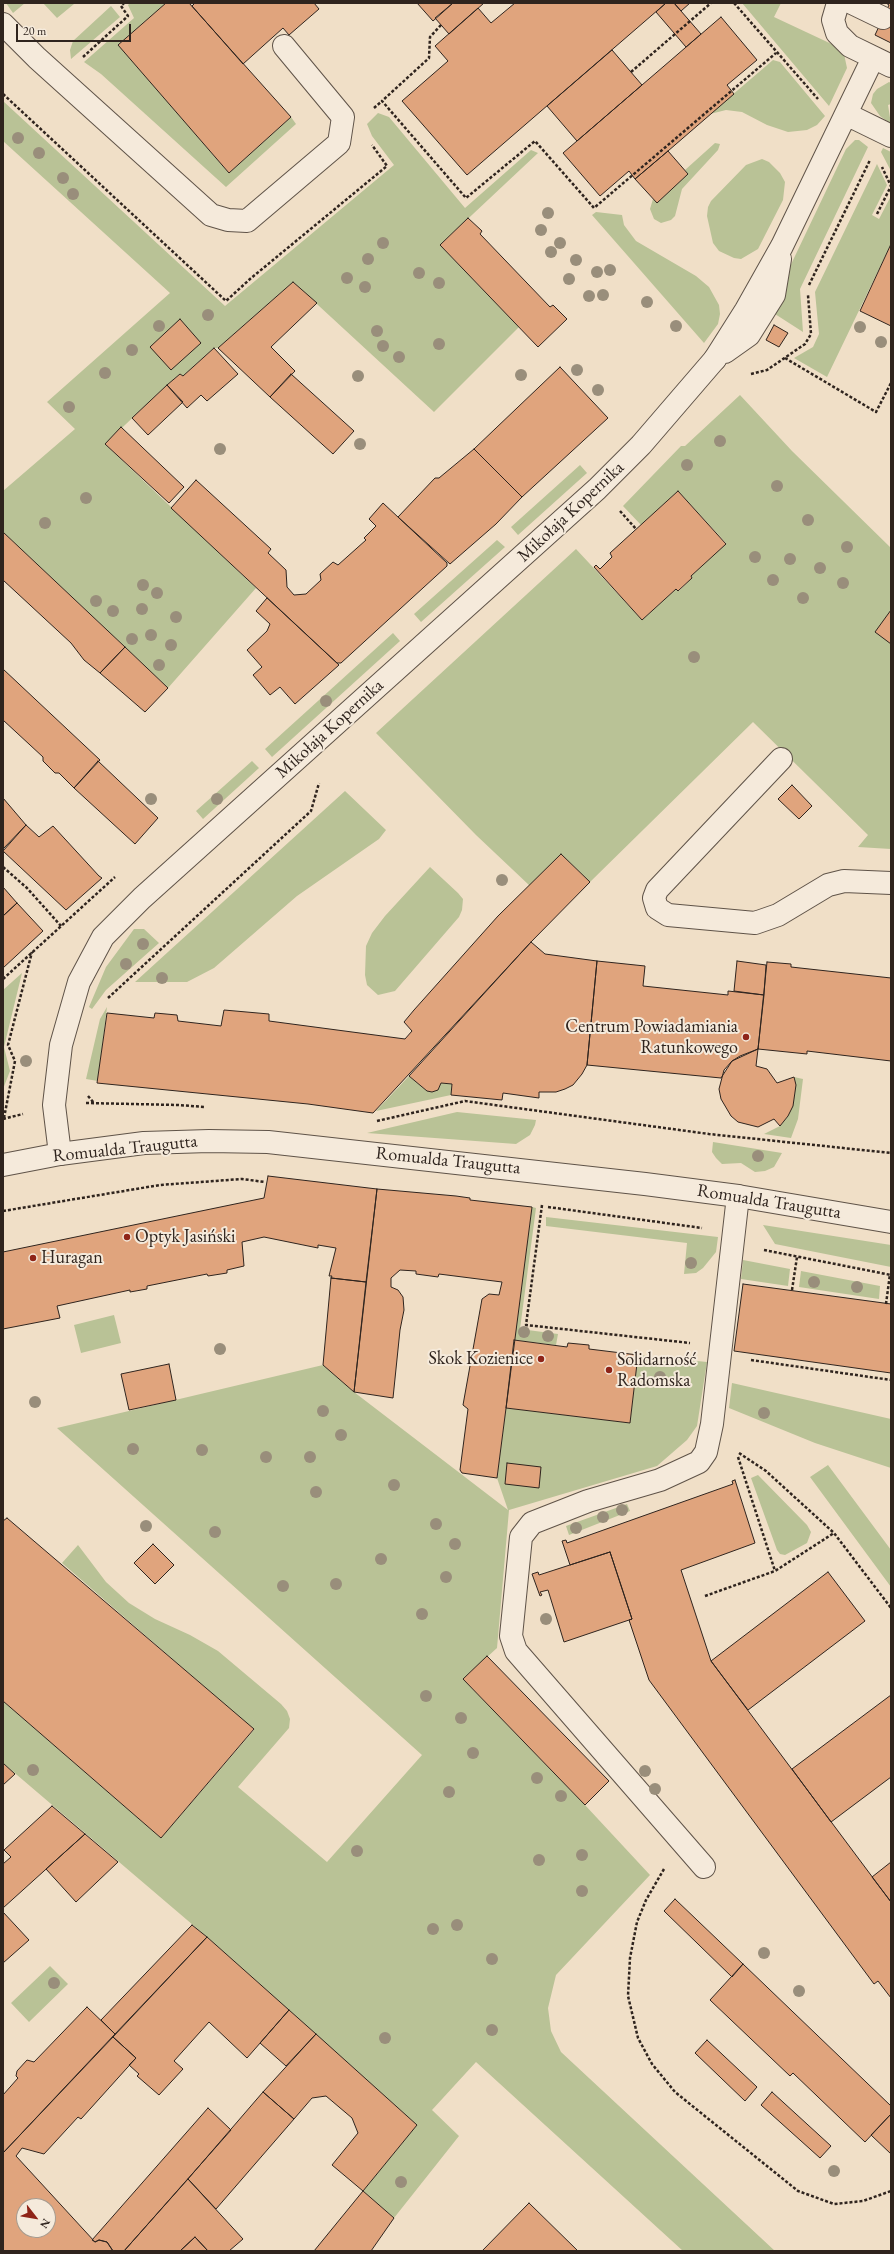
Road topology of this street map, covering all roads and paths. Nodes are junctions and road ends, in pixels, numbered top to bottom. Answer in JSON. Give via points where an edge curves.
{"nodes":[{"id":1,"x":124,"y":3,"type":"edge"},
{"id":2,"x":710,"y":3,"type":"edge"},
{"id":3,"x":734,"y":3,"type":"edge"},
{"id":4,"x":838,"y":3,"type":"edge"},
{"id":5,"x":852,"y":3,"type":"edge"},
{"id":6,"x":883,"y":18,"type":"dead end"},
{"id":7,"x":3,"y":24,"type":"edge"},
{"id":8,"x":441,"y":25,"type":"dead end"},
{"id":9,"x":284,"y":46,"type":"dead end"},
{"id":10,"x":776,"y":53,"type":"junction"},
{"id":11,"x":77,"y":62,"type":"dead end"},
{"id":12,"x":882,"y":62,"type":"edge"},
{"id":13,"x":631,"y":72,"type":"dead end"},
{"id":14,"x":844,"y":118,"type":"junction"},
{"id":15,"x":883,"y":140,"type":"edge"},
{"id":16,"x":877,"y":214,"type":"dead end"},
{"id":17,"x":785,"y":358,"type":"junction"},
{"id":18,"x":744,"y":376,"type":"dead end"},
{"id":19,"x":891,"y":383,"type":"edge"},
{"id":20,"x":618,"y":509,"type":"dead end"},
{"id":21,"x":636,"y":529,"type":"dead end"},
{"id":22,"x":781,"y":759,"type":"dead end"},
{"id":23,"x":319,"y":782,"type":"dead end"},
{"id":24,"x":3,"y":867,"type":"edge"},
{"id":25,"x":891,"y":883,"type":"edge"},
{"id":26,"x":61,"y":926,"type":"dead end"},
{"id":27,"x":32,"y":952,"type":"dead end"},
{"id":28,"x":102,"y":1004,"type":"dead end"},
{"id":29,"x":84,"y":1093,"type":"dead end"},
{"id":30,"x":94,"y":1103,"type":"junction"},
{"id":31,"x":54,"y":1105,"type":"junction"},
{"id":32,"x":209,"y":1108,"type":"dead end"},
{"id":33,"x":4,"y":1118,"type":"edge"},
{"id":34,"x":371,"y":1122,"type":"dead end"},
{"id":35,"x":891,"y":1153,"type":"edge"},
{"id":36,"x":60,"y":1154,"type":"junction"},
{"id":37,"x":3,"y":1165,"type":"edge"},
{"id":38,"x":265,"y":1182,"type":"dead end"},
{"id":39,"x":738,"y":1196,"type":"junction"},
{"id":40,"x":536,"y":1203,"type":"dead end"},
{"id":41,"x":542,"y":1205,"type":"junction"},
{"id":42,"x":3,"y":1211,"type":"edge"},
{"id":43,"x":891,"y":1222,"type":"edge"},
{"id":44,"x":735,"y":1238,"type":"junction"},
{"id":45,"x":797,"y":1257,"type":"junction"},
{"id":46,"x":891,"y":1275,"type":"edge"},
{"id":47,"x":792,"y":1290,"type":"dead end"},
{"id":48,"x":886,"y":1304,"type":"dead end"},
{"id":49,"x":721,"y":1347,"type":"junction"},
{"id":50,"x":745,"y":1360,"type":"dead end"},
{"id":51,"x":891,"y":1380,"type":"edge"},
{"id":52,"x":834,"y":1533,"type":"junction"},
{"id":53,"x":775,"y":1570,"type":"junction"},
{"id":54,"x":705,"y":1596,"type":"dead end"},
{"id":55,"x":891,"y":1608,"type":"edge"},
{"id":56,"x":681,"y":1841,"type":"junction"},
{"id":57,"x":704,"y":1867,"type":"dead end"},
{"id":58,"x":891,"y":2191,"type":"edge"}],
"edges":[{"from":1,"to":11,"type":"path","via":[[121,6],[128,16]]},
{"from":2,"to":13,"type":"path"},
{"from":3,"to":10,"type":"path"},
{"from":4,"to":12,"type":"street","via":[[833,20],[837,33],[850,46]]},
{"from":5,"to":6,"type":"street"},
{"from":7,"to":9,"type":"street","via":[[37,58],[211,215],[228,220],[247,221],[339,143],[343,117]]},
{"from":8,"to":10,"type":"path","via":[[430,37],[429,58],[382,100],[466,198],[535,141],[594,208]]},
{"from":10,"to":14,"type":"path","via":[[827,110]]},
{"from":12,"to":14,"type":"street","name":"Mikołaja Kopernika"},
{"from":14,"to":15,"type":"street"},
{"from":14,"to":31,"type":"street","name":"Mikołaja Kopernika","via":[[782,246],[775,290],[749,335],[715,358],[641,445],[597,489],[142,898],[103,937],[85,967],[71,1006],[61,1045]]},
{"from":15,"to":16,"type":"path","via":[[891,186]]},
{"from":15,"to":17,"type":"path","via":[[807,289],[811,334],[805,344]]},
{"from":17,"to":18,"type":"path","via":[[767,370]]},
{"from":17,"to":19,"type":"path","via":[[876,412]]},
{"from":20,"to":21,"type":"path"},
{"from":22,"to":25,"type":"street","via":[[657,890],[654,898],[657,908],[668,915],[755,923],[778,915],[828,884],[844,881]]},
{"from":23,"to":28,"type":"path","via":[[312,811]]},
{"from":24,"to":26,"type":"path","via":[[27,888]]},
{"from":27,"to":33,"type":"path","via":[[8,1045],[15,1061]]},
{"from":29,"to":30,"type":"path"},
{"from":30,"to":31,"type":"path"},
{"from":30,"to":32,"type":"path"},
{"from":31,"to":33,"type":"path"},
{"from":31,"to":36,"type":"street","name":"Mikołaja Kopernika"},
{"from":34,"to":35,"type":"path","via":[[466,1101],[709,1134]]},
{"from":36,"to":37,"type":"street","name":"Romualda Traugutta"},
{"from":36,"to":39,"type":"street","name":"Romualda Traugutta","via":[[173,1141],[268,1142]]},
{"from":38,"to":42,"type":"path","via":[[242,1180],[160,1185]]},
{"from":39,"to":43,"type":"street","name":"Romualda Traugutta"},
{"from":39,"to":44,"type":"street"},
{"from":40,"to":41,"type":"path"},
{"from":41,"to":44,"type":"path","via":[[554,1209],[715,1229]]},
{"from":41,"to":49,"type":"path","via":[[526,1325]]},
{"from":44,"to":45,"type":"path","via":[[767,1251]]},
{"from":44,"to":49,"type":"street"},
{"from":45,"to":46,"type":"path"},
{"from":45,"to":47,"type":"path"},
{"from":46,"to":48,"type":"path"},
{"from":49,"to":56,"type":"street","via":[[709,1444],[699,1462],[660,1480],[588,1501],[532,1523],[521,1537],[511,1636],[516,1651]]},
{"from":50,"to":51,"type":"path"},
{"from":52,"to":53,"type":"path"},
{"from":52,"to":53,"type":"path","via":[[766,1471],[736,1450]]},
{"from":52,"to":55,"type":"path"},
{"from":53,"to":54,"type":"path"},
{"from":56,"to":57,"type":"street"},
{"from":56,"to":58,"type":"path","via":[[646,1900],[637,1922],[630,1958],[628,1996],[638,2038],[652,2064],[675,2092],[798,2191],[834,2204],[864,2201]]}]}
